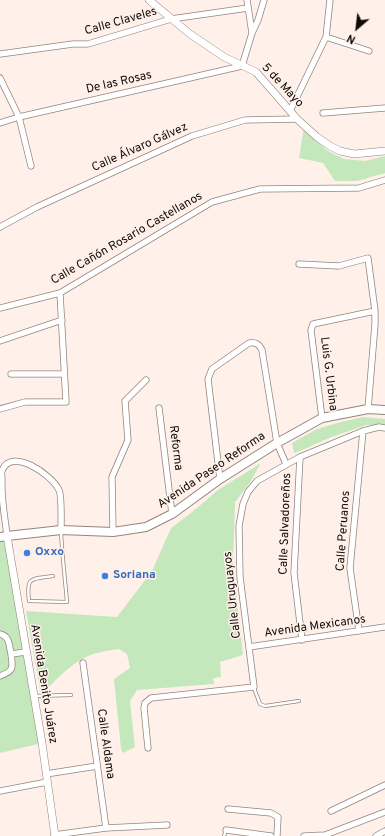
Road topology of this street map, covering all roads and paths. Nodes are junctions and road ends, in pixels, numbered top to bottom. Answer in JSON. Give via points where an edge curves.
{"nodes":[{"id":1,"x":149,"y":0,"type":"edge"},
{"id":2,"x":247,"y":0,"type":"edge"},
{"id":3,"x":264,"y":0,"type":"edge"},
{"id":4,"x":330,"y":0,"type":"edge"},
{"id":5,"x":248,"y":8,"type":"junction"},
{"id":6,"x":170,"y":19,"type":"junction"},
{"id":7,"x":252,"y":33,"type":"junction"},
{"id":8,"x":326,"y":37,"type":"junction"},
{"id":9,"x":369,"y":51,"type":"dead end"},
{"id":10,"x":0,"y":54,"type":"edge"},
{"id":11,"x":242,"y":66,"type":"junction"},
{"id":12,"x":0,"y":78,"type":"edge"},
{"id":13,"x":385,"y":108,"type":"edge"},
{"id":14,"x":290,"y":111,"type":"junction"},
{"id":15,"x":323,"y":113,"type":"dead end"},
{"id":16,"x":19,"y":117,"type":"junction"},
{"id":17,"x":297,"y":119,"type":"junction"},
{"id":18,"x":0,"y":123,"type":"edge"},
{"id":19,"x":385,"y":151,"type":"edge"},
{"id":20,"x":31,"y":166,"type":"dead end"},
{"id":21,"x":385,"y":180,"type":"edge"},
{"id":22,"x":0,"y":227,"type":"edge"},
{"id":23,"x":299,"y":264,"type":"dead end"},
{"id":24,"x":60,"y":293,"type":"junction"},
{"id":25,"x":0,"y":308,"type":"edge"},
{"id":26,"x":375,"y":311,"type":"junction"},
{"id":27,"x":62,"y":320,"type":"junction"},
{"id":28,"x":0,"y":341,"type":"edge"},
{"id":29,"x":11,"y":374,"type":"dead end"},
{"id":30,"x":64,"y":374,"type":"junction"},
{"id":31,"x":146,"y":380,"type":"dead end"},
{"id":32,"x":159,"y":408,"type":"dead end"},
{"id":33,"x":0,"y":409,"type":"edge"},
{"id":34,"x":368,"y":409,"type":"junction"},
{"id":35,"x":385,"y":410,"type":"edge"},
{"id":36,"x":322,"y":418,"type":"junction"},
{"id":37,"x":385,"y":428,"type":"edge"},
{"id":38,"x":363,"y":431,"type":"junction"},
{"id":39,"x":277,"y":443,"type":"junction"},
{"id":40,"x":300,"y":457,"type":"junction"},
{"id":41,"x":286,"y":464,"type":"junction"},
{"id":42,"x":220,"y":479,"type":"junction"},
{"id":43,"x":172,"y":514,"type":"junction"},
{"id":44,"x":61,"y":530,"type":"junction"},
{"id":45,"x":113,"y":532,"type":"junction"},
{"id":46,"x":3,"y":536,"type":"edge"},
{"id":47,"x":53,"y":576,"type":"dead end"},
{"id":48,"x":385,"y":627,"type":"edge"},
{"id":49,"x":359,"y":631,"type":"junction"},
{"id":50,"x":0,"y":634,"type":"edge"},
{"id":51,"x":302,"y":640,"type":"junction"},
{"id":52,"x":249,"y":647,"type":"junction"},
{"id":53,"x":26,"y":652,"type":"junction"},
{"id":54,"x":11,"y":654,"type":"junction"},
{"id":55,"x":83,"y":663,"type":"dead end"},
{"id":56,"x":0,"y":676,"type":"edge"},
{"id":57,"x":254,"y":688,"type":"junction"},
{"id":58,"x":71,"y":695,"type":"dead end"},
{"id":59,"x":34,"y":696,"type":"junction"},
{"id":60,"x":299,"y":701,"type":"dead end"},
{"id":61,"x":148,"y":748,"type":"dead end"},
{"id":62,"x":96,"y":766,"type":"junction"},
{"id":63,"x":46,"y":774,"type":"junction"},
{"id":64,"x":46,"y":782,"type":"junction"},
{"id":65,"x":385,"y":785,"type":"edge"},
{"id":66,"x":0,"y":791,"type":"edge"},
{"id":67,"x":228,"y":808,"type":"dead end"},
{"id":68,"x":331,"y":811,"type":"dead end"},
{"id":69,"x":385,"y":812,"type":"edge"},
{"id":70,"x":167,"y":825,"type":"dead end"},
{"id":71,"x":106,"y":828,"type":"junction"},
{"id":72,"x":226,"y":830,"type":"joint"},
{"id":73,"x":385,"y":831,"type":"edge"},
{"id":74,"x":55,"y":835,"type":"edge"},
{"id":75,"x":224,"y":836,"type":"edge"},
{"id":76,"x":271,"y":836,"type":"edge"},
{"id":77,"x":277,"y":836,"type":"edge"},
{"id":78,"x":304,"y":836,"type":"edge"},
{"id":79,"x":376,"y":836,"type":"edge"}],
"edges":[{"from":1,"to":6,"type":"street","name":"5 de Mayo"},
{"from":2,"to":5,"type":"street"},
{"from":3,"to":7,"type":"street"},
{"from":4,"to":8,"type":"street"},
{"from":5,"to":6,"type":"street","name":"Calle Claveles"},
{"from":5,"to":7,"type":"street"},
{"from":6,"to":10,"type":"street","name":"Calle Claveles","via":[[88,44]]},
{"from":6,"to":11,"type":"street","name":"5 de Mayo","via":[[224,57]]},
{"from":7,"to":11,"type":"street"},
{"from":8,"to":9,"type":"street"},
{"from":8,"to":14,"type":"street"},
{"from":11,"to":14,"type":"street","name":"5 de Mayo","via":[[256,72]]},
{"from":11,"to":16,"type":"street","name":"De las Rosas"},
{"from":12,"to":16,"type":"street"},
{"from":13,"to":15,"type":"street"},
{"from":14,"to":17,"type":"street","name":"5 de Mayo"},
{"from":16,"to":18,"type":"street","name":"De las Rosas"},
{"from":16,"to":20,"type":"street"},
{"from":17,"to":19,"type":"street","name":"5 de Mayo","via":[[317,137],[340,151],[354,154]]},
{"from":17,"to":22,"type":"street","name":"Calle Álvaro Gálvez","via":[[246,120],[192,136],[36,207]]},
{"from":21,"to":24,"type":"street","name":"Calle Cañón Rosario Castellanos","via":[[359,188],[260,189],[212,202]]},
{"from":23,"to":26,"type":"street","via":[[339,266],[368,258]]},
{"from":24,"to":25,"type":"street","name":"Calle Cañón Rosario Castellanos"},
{"from":24,"to":27,"type":"street"},
{"from":26,"to":34,"type":"street"},
{"from":26,"to":36,"type":"street","name":"Luis G. Urbina","via":[[313,324],[311,330]]},
{"from":27,"to":28,"type":"street"},
{"from":27,"to":30,"type":"street"},
{"from":29,"to":30,"type":"street"},
{"from":30,"to":33,"type":"street","via":[[66,402],[25,402]]},
{"from":31,"to":45,"type":"street","via":[[125,401],[128,440],[112,477]]},
{"from":32,"to":43,"type":"street","name":"Reforma"},
{"from":34,"to":35,"type":"main road","name":"Avenida Paseo Reforma"},
{"from":34,"to":36,"type":"main road","name":"Avenida Paseo Reforma"},
{"from":36,"to":39,"type":"main road","name":"Avenida Paseo Reforma"},
{"from":37,"to":38,"type":"street"},
{"from":38,"to":40,"type":"street"},
{"from":38,"to":49,"type":"street","name":"Calle Peruanos","via":[[350,568]]},
{"from":39,"to":41,"type":"street"},
{"from":39,"to":42,"type":"main road","name":"Avenida Paseo Reforma"},
{"from":39,"to":42,"type":"street","via":[[262,350],[254,342],[212,369],[209,374]]},
{"from":40,"to":41,"type":"street"},
{"from":40,"to":51,"type":"street","name":"Calle Salvadoreños","via":[[294,573]]},
{"from":41,"to":52,"type":"street","name":"Calle Uruguayos","via":[[257,481],[243,504],[239,526],[240,577]]},
{"from":42,"to":43,"type":"main road","name":"Avenida Paseo Reforma"},
{"from":43,"to":45,"type":"main road","name":"Avenida Paseo Reforma","via":[[146,528]]},
{"from":44,"to":45,"type":"main road","name":"Avenida Paseo Reforma"},
{"from":44,"to":46,"type":"main road","name":"Avenida Paseo Reforma"},
{"from":44,"to":46,"type":"street","via":[[60,490],[51,478],[39,469],[14,461],[7,464],[2,471]]},
{"from":44,"to":47,"type":"lane","via":[[67,602],[29,601],[27,586],[30,582]]},
{"from":46,"to":53,"type":"street","name":"Avenida Benito Juárez"},
{"from":48,"to":49,"type":"street","name":"Avenida Mexicanos"},
{"from":49,"to":51,"type":"street","name":"Avenida Mexicanos"},
{"from":50,"to":54,"type":"street","via":[[8,639]]},
{"from":51,"to":52,"type":"street","name":"Avenida Mexicanos"},
{"from":52,"to":57,"type":"street","name":"Calle Uruguayos"},
{"from":53,"to":54,"type":"street"},
{"from":53,"to":59,"type":"street","name":"Avenida Benito Juárez"},
{"from":54,"to":56,"type":"street","via":[[12,669]]},
{"from":55,"to":62,"type":"street","name":"Calle Aldama"},
{"from":57,"to":60,"type":"lane","via":[[260,704],[265,706]]},
{"from":57,"to":61,"type":"street","via":[[151,698],[144,708]]},
{"from":58,"to":59,"type":"lane"},
{"from":59,"to":63,"type":"street","name":"Avenida Benito Juárez"},
{"from":62,"to":63,"type":"street"},
{"from":62,"to":71,"type":"street","name":"Calle Aldama"},
{"from":63,"to":64,"type":"street","name":"Avenida Benito Juárez"},
{"from":64,"to":66,"type":"street"},
{"from":64,"to":74,"type":"street","name":"Avenida Benito Juárez"},
{"from":65,"to":68,"type":"street"},
{"from":67,"to":77,"type":"street","via":[[274,815],[278,818]]},
{"from":69,"to":78,"type":"street","via":[[325,835]]},
{"from":70,"to":71,"type":"street"},
{"from":71,"to":74,"type":"street"},
{"from":72,"to":75,"type":"lane"},
{"from":72,"to":76,"type":"street"},
{"from":73,"to":79,"type":"street"}]}
